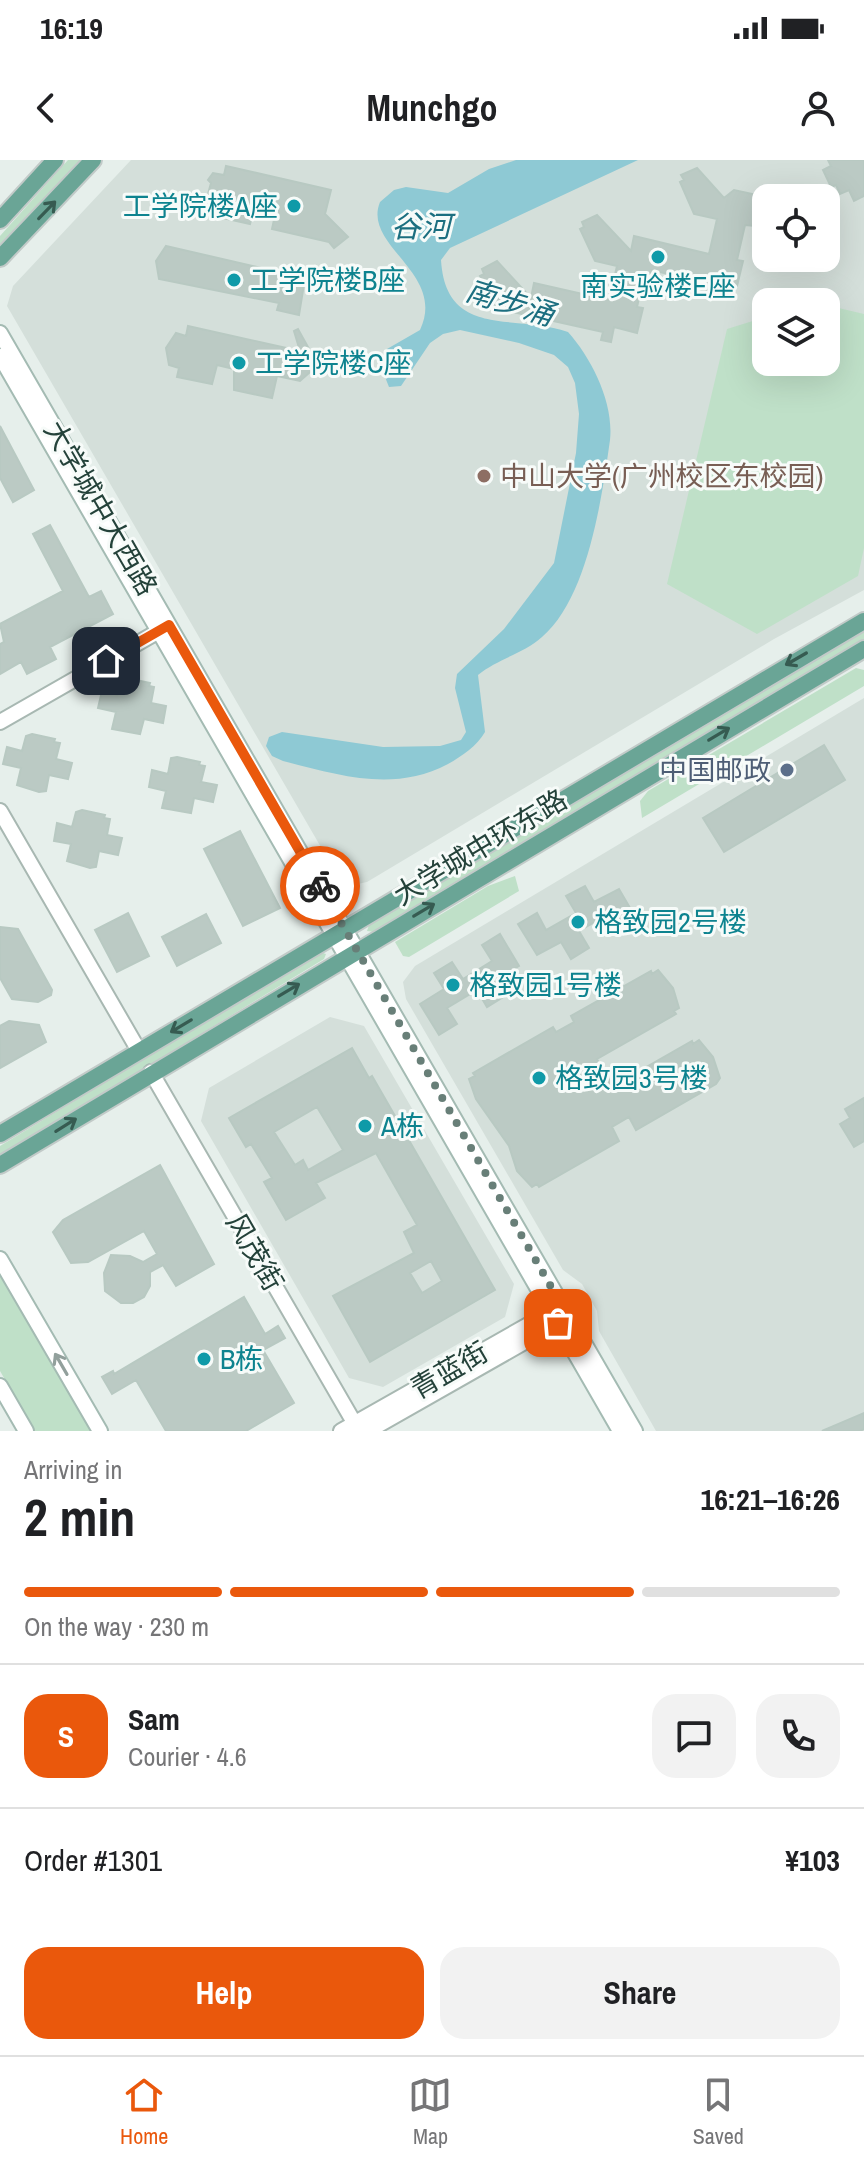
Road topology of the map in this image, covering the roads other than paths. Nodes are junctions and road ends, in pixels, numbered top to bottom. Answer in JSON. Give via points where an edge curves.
{"nodes":[{"id":1,"x":55,"y":160,"type":"edge"},
{"id":2,"x":93,"y":160,"type":"edge"},
{"id":3,"x":0,"y":220,"type":"edge"},
{"id":4,"x":0,"y":258,"type":"edge"},
{"id":5,"x":0,"y":333,"type":"edge"},
{"id":6,"x":0,"y":356,"type":"edge"},
{"id":7,"x":864,"y":621,"type":"edge"},
{"id":8,"x":164,"y":628,"type":"junction"},
{"id":9,"x":864,"y":649,"type":"edge"},
{"id":10,"x":0,"y":722,"type":"edge"},
{"id":11,"x":0,"y":811,"type":"edge"},
{"id":12,"x":339,"y":932,"type":"junction"},
{"id":13,"x":352,"y":953,"type":"junction"},
{"id":14,"x":139,"y":1051,"type":"junction"},
{"id":15,"x":151,"y":1072,"type":"junction"},
{"id":16,"x":0,"y":1134,"type":"edge"},
{"id":17,"x":3,"y":1166,"type":"edge"},
{"id":18,"x":0,"y":1259,"type":"edge"},
{"id":19,"x":558,"y":1315,"type":"junction"},
{"id":20,"x":0,"y":1386,"type":"edge"},
{"id":21,"x":361,"y":1428,"type":"edge"},
{"id":22,"x":26,"y":1431,"type":"edge"},
{"id":23,"x":100,"y":1431,"type":"edge"},
{"id":24,"x":341,"y":1431,"type":"edge"},
{"id":25,"x":620,"y":1431,"type":"edge"},
{"id":26,"x":635,"y":1431,"type":"edge"}],
"edges":[{"from":1,"to":3,"type":"main road"},
{"from":4,"to":2,"type":"main road","one_way":true},
{"from":5,"to":8,"type":"main road","name":"大学城中大西路"},
{"from":6,"to":8,"type":"main road","name":"大学城中大西路"},
{"from":7,"to":12,"type":"main road","name":"大学城中环东路","one_way":true},
{"from":8,"to":10,"type":"main road"},
{"from":8,"to":12,"type":"main road","name":"大学城中大西路"},
{"from":13,"to":9,"type":"main road","name":"大学城中环东路","one_way":true},
{"from":11,"to":14,"type":"main road"},
{"from":12,"to":13,"type":"main road","name":"大学城中大西路"},
{"from":12,"to":14,"type":"main road","name":"大学城中环东路","one_way":true},
{"from":15,"to":13,"type":"main road","name":"大学城中环东路","one_way":true},
{"from":13,"to":19,"type":"main road","name":"大学城中大西路"},
{"from":14,"to":16,"type":"main road","name":"大学城中环东路"},
{"from":17,"to":15,"type":"main road","name":"大学城中环东路","one_way":true},
{"from":15,"to":21,"type":"main road","name":"风茂街"},
{"from":23,"to":18,"type":"main road","one_way":true},
{"from":19,"to":21,"type":"main road","name":"青蓝街"},
{"from":19,"to":25,"type":"main road","name":"大学城中大西路"},
{"from":19,"to":26,"type":"main road","name":"大学城中大西路"},
{"from":20,"to":22,"type":"main road"},
{"from":21,"to":24,"type":"main road","name":"青蓝街"}]}
